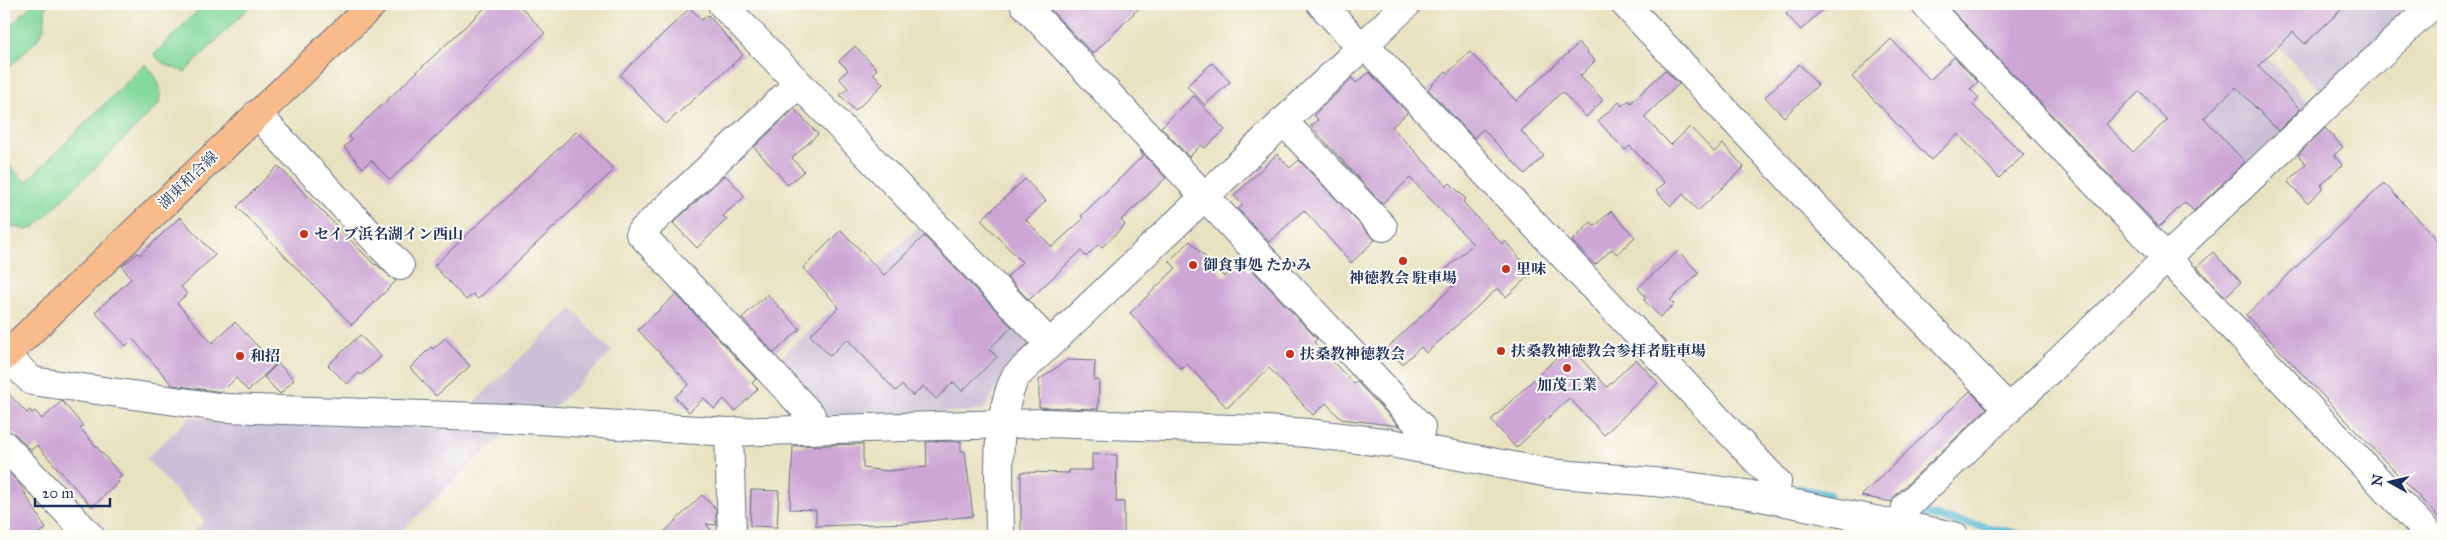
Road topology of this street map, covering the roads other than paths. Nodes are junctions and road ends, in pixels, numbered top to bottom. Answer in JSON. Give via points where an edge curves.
{"nodes":[{"id":1,"x":374,"y":4,"type":"edge"},
{"id":2,"x":722,"y":4,"type":"edge"},
{"id":3,"x":1024,"y":4,"type":"edge"},
{"id":4,"x":1321,"y":4,"type":"edge"},
{"id":5,"x":1407,"y":4,"type":"edge"},
{"id":6,"x":1625,"y":4,"type":"edge"},
{"id":7,"x":1925,"y":4,"type":"edge"},
{"id":8,"x":2433,"y":4,"type":"edge"},
{"id":9,"x":1363,"y":45,"type":"junction"},
{"id":10,"x":798,"y":84,"type":"junction"},
{"id":11,"x":257,"y":114,"type":"junction"},
{"id":12,"x":1283,"y":121,"type":"junction"},
{"id":13,"x":1204,"y":196,"type":"junction"},
{"id":14,"x":1383,"y":226,"type":"dead end"},
{"id":15,"x":2166,"y":259,"type":"junction"},
{"id":16,"x":400,"y":266,"type":"dead end"},
{"id":17,"x":1049,"y":343,"type":"junction"},
{"id":18,"x":5,"y":356,"type":"edge"},
{"id":19,"x":2009,"y":409,"type":"junction"},
{"id":20,"x":1001,"y":424,"type":"junction"},
{"id":21,"x":812,"y":430,"type":"junction"},
{"id":22,"x":729,"y":432,"type":"junction"},
{"id":23,"x":4,"y":445,"type":"edge"},
{"id":24,"x":1417,"y":448,"type":"junction"},
{"id":25,"x":1774,"y":499,"type":"junction"},
{"id":26,"x":1902,"y":525,"type":"junction"},
{"id":27,"x":90,"y":536,"type":"edge"},
{"id":28,"x":732,"y":536,"type":"edge"},
{"id":29,"x":1000,"y":536,"type":"edge"},
{"id":30,"x":1954,"y":536,"type":"edge"},
{"id":31,"x":2431,"y":536,"type":"edge"}],
"edges":[{"from":1,"to":11,"type":"main road","name":"湖東和合線"},
{"from":2,"to":10,"type":"street"},
{"from":3,"to":13,"type":"street"},
{"from":4,"to":9,"type":"street"},
{"from":5,"to":9,"type":"street"},
{"from":6,"to":19,"type":"street"},
{"from":7,"to":15,"type":"street"},
{"from":8,"to":15,"type":"street"},
{"from":9,"to":12,"type":"street"},
{"from":9,"to":25,"type":"street","via":[[1777,482]]},
{"from":10,"to":17,"type":"street"},
{"from":10,"to":21,"type":"street","via":[[640,233],[811,415]]},
{"from":11,"to":16,"type":"street"},
{"from":11,"to":18,"type":"main road","name":"湖東和合線"},
{"from":12,"to":13,"type":"street"},
{"from":12,"to":14,"type":"street"},
{"from":13,"to":17,"type":"street"},
{"from":13,"to":24,"type":"street","via":[[1421,427]]},
{"from":15,"to":19,"type":"street"},
{"from":15,"to":31,"type":"street"},
{"from":17,"to":20,"type":"street","via":[[1015,377]]},
{"from":18,"to":22,"type":"street","via":[[32,382],[202,406],[508,418]]},
{"from":19,"to":26,"type":"street","via":[[1906,507]]},
{"from":20,"to":21,"type":"street"},
{"from":20,"to":24,"type":"street","via":[[1265,430]]},
{"from":20,"to":29,"type":"street"},
{"from":21,"to":22,"type":"street"},
{"from":22,"to":28,"type":"street"},
{"from":23,"to":27,"type":"street"},
{"from":24,"to":25,"type":"street","via":[[1549,473],[1705,488]]},
{"from":25,"to":26,"type":"street"},
{"from":26,"to":30,"type":"street"}]}
